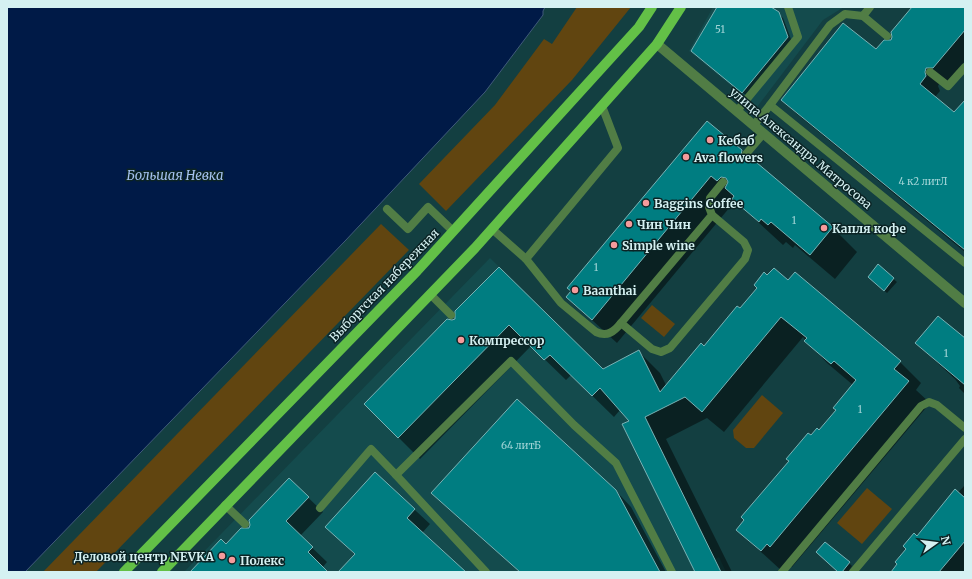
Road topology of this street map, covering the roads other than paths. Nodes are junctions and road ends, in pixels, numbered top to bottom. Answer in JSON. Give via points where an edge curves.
{"nodes":[{"id":1,"x":652,"y":7,"type":"edge"},
{"id":2,"x":681,"y":7,"type":"edge"},
{"id":3,"x":788,"y":7,"type":"edge"},
{"id":4,"x":870,"y":7,"type":"edge"},
{"id":5,"x":863,"y":16,"type":"junction"},
{"id":6,"x":887,"y":36,"type":"dead end"},
{"id":7,"x":657,"y":44,"type":"junction"},
{"id":8,"x":965,"y":67,"type":"edge"},
{"id":9,"x":930,"y":72,"type":"dead end"},
{"id":10,"x":770,"y":105,"type":"junction"},
{"id":11,"x":602,"y":106,"type":"junction"},
{"id":12,"x":737,"y":112,"type":"junction"},
{"id":13,"x":754,"y":125,"type":"junction"},
{"id":14,"x":763,"y":134,"type":"junction"},
{"id":15,"x":746,"y":154,"type":"dead end"},
{"id":16,"x":723,"y":182,"type":"dead end"},
{"id":17,"x":387,"y":209,"type":"dead end"},
{"id":18,"x":712,"y":215,"type":"junction"},
{"id":19,"x":492,"y":229,"type":"junction"},
{"id":20,"x":453,"y":231,"type":"junction"},
{"id":21,"x":526,"y":259,"type":"junction"},
{"id":22,"x":965,"y":263,"type":"edge"},
{"id":23,"x":430,"y":294,"type":"junction"},
{"id":24,"x":964,"y":300,"type":"edge"},
{"id":25,"x":451,"y":315,"type":"dead end"},
{"id":26,"x":621,"y":323,"type":"junction"},
{"id":27,"x":965,"y":428,"type":"edge"},
{"id":28,"x":965,"y":439,"type":"edge"},
{"id":29,"x":396,"y":475,"type":"junction"},
{"id":30,"x":225,"y":506,"type":"junction"},
{"id":31,"x":320,"y":508,"type":"dead end"},
{"id":32,"x":245,"y":524,"type":"dead end"},
{"id":33,"x":124,"y":572,"type":"edge"},
{"id":34,"x":162,"y":572,"type":"edge"},
{"id":35,"x":486,"y":572,"type":"edge"},
{"id":36,"x":672,"y":572,"type":"edge"},
{"id":37,"x":782,"y":572,"type":"edge"},
{"id":38,"x":853,"y":572,"type":"edge"}],
"edges":[{"from":1,"to":20,"type":"main road","name":"Выборгская набережная","via":[[634,33]]},
{"from":2,"to":7,"type":"main road"},
{"from":3,"to":12,"type":"lane","via":[[798,37]]},
{"from":4,"to":5,"type":"lane"},
{"from":5,"to":6,"type":"lane"},
{"from":5,"to":10,"type":"lane","via":[[845,14],[830,25]]},
{"from":7,"to":11,"type":"main road"},
{"from":7,"to":12,"type":"street","name":"улица Александра Матросова"},
{"from":8,"to":9,"type":"lane","via":[[948,86]]},
{"from":10,"to":13,"type":"lane"},
{"from":10,"to":22,"type":"lane"},
{"from":11,"to":19,"type":"main road"},
{"from":11,"to":21,"type":"lane","via":[[618,148]]},
{"from":12,"to":13,"type":"street","name":"улица Александра Матросова"},
{"from":13,"to":14,"type":"street","name":"улица Александра Матросова"},
{"from":14,"to":15,"type":"lane"},
{"from":14,"to":24,"type":"street","name":"улица Александра Матросова"},
{"from":16,"to":18,"type":"lane","via":[[710,198],[709,207]]},
{"from":17,"to":20,"type":"lane","via":[[408,229],[428,207]]},
{"from":18,"to":26,"type":"lane"},
{"from":18,"to":26,"type":"lane","via":[[744,242],[748,250],[745,258],[670,348],[661,352],[652,349]]},
{"from":19,"to":21,"type":"lane"},
{"from":19,"to":23,"type":"main road"},
{"from":20,"to":33,"type":"main road","name":"Выборгская набережная"},
{"from":21,"to":26,"type":"lane","via":[[561,303],[596,332],[602,335],[609,334]]},
{"from":23,"to":25,"type":"lane"},
{"from":23,"to":30,"type":"main road"},
{"from":27,"to":37,"type":"lane","via":[[937,405],[929,402],[921,406]]},
{"from":28,"to":38,"type":"lane"},
{"from":29,"to":31,"type":"lane","via":[[371,449]]},
{"from":29,"to":35,"type":"lane"},
{"from":29,"to":36,"type":"lane","via":[[511,361],[574,425],[616,463]]},
{"from":30,"to":32,"type":"lane"},
{"from":30,"to":34,"type":"main road"}]}
